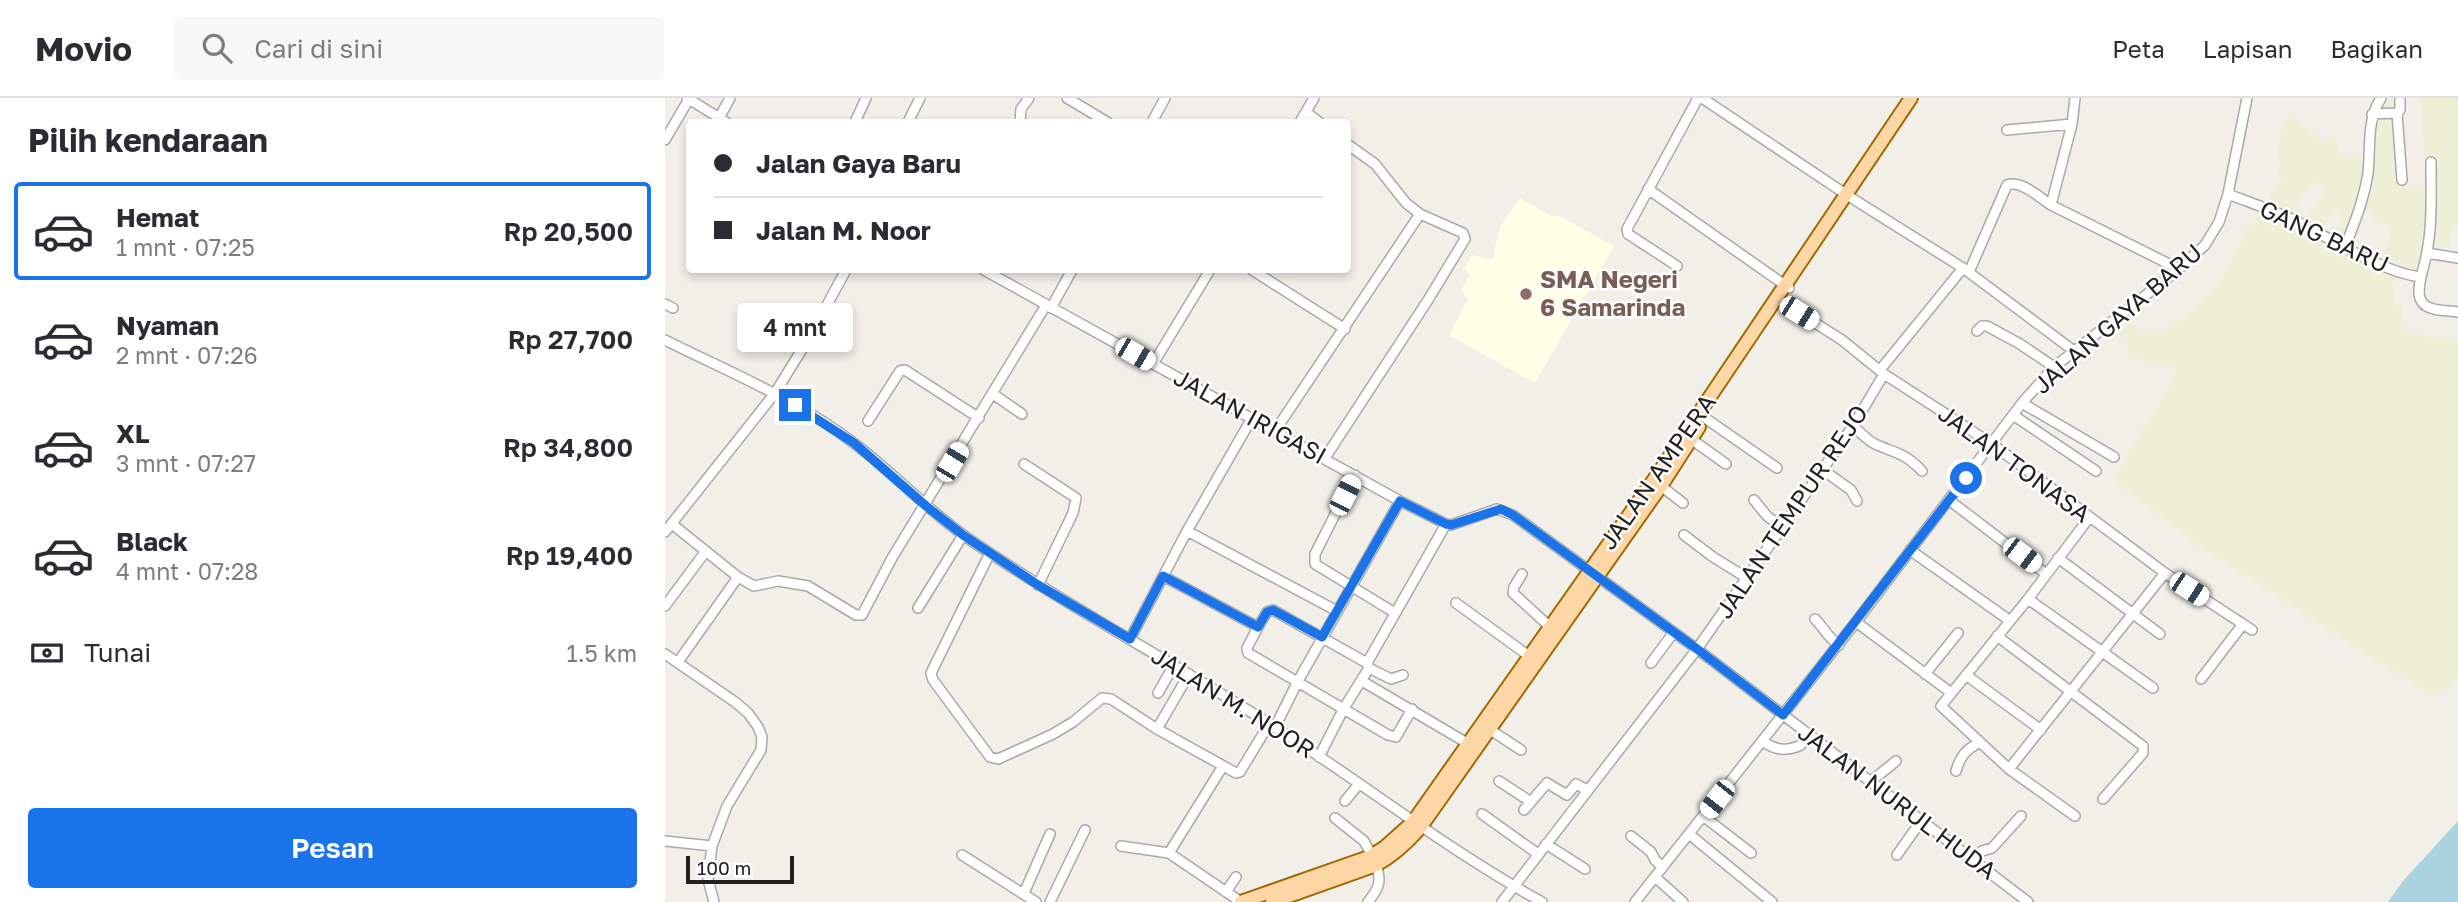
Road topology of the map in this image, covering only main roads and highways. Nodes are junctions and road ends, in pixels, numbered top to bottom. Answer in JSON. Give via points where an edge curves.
{"nodes":[{"id":1,"x":1911,"y":98,"type":"edge"},
{"id":2,"x":1919,"y":98,"type":"edge"},
{"id":3,"x":1847,"y":196,"type":"junction"},
{"id":4,"x":1779,"y":300,"type":"junction"},
{"id":5,"x":1593,"y":574,"type":"junction"},
{"id":6,"x":1417,"y":825,"type":"junction"},
{"id":7,"x":1374,"y":860,"type":"junction"},
{"id":8,"x":1241,"y":902,"type":"edge"},
{"id":9,"x":1272,"y":902,"type":"edge"}],
"edges":[{"from":1,"to":3,"type":"main road","name":"JALAN AMPERA"},
{"from":2,"to":3,"type":"main road","name":"JALAN AMPERA"},
{"from":3,"to":4,"type":"main road","name":"JALAN AMPERA"},
{"from":4,"to":5,"type":"main road","name":"JALAN AMPERA"},
{"from":4,"to":5,"type":"main road","name":"JALAN AMPERA","via":[[1661,486]]},
{"from":5,"to":6,"type":"main road","name":"JALAN AMPERA","via":[[1489,729]]},
{"from":5,"to":6,"type":"main road","name":"JALAN AMPERA","via":[[1467,743]]},
{"from":6,"to":7,"type":"main road","name":"JALAN AMPERA","via":[[1391,856]]},
{"from":7,"to":8,"type":"main road","name":"JALAN AMPERA"},
{"from":7,"to":9,"type":"main road","name":"JALAN AMPERA"}]}
